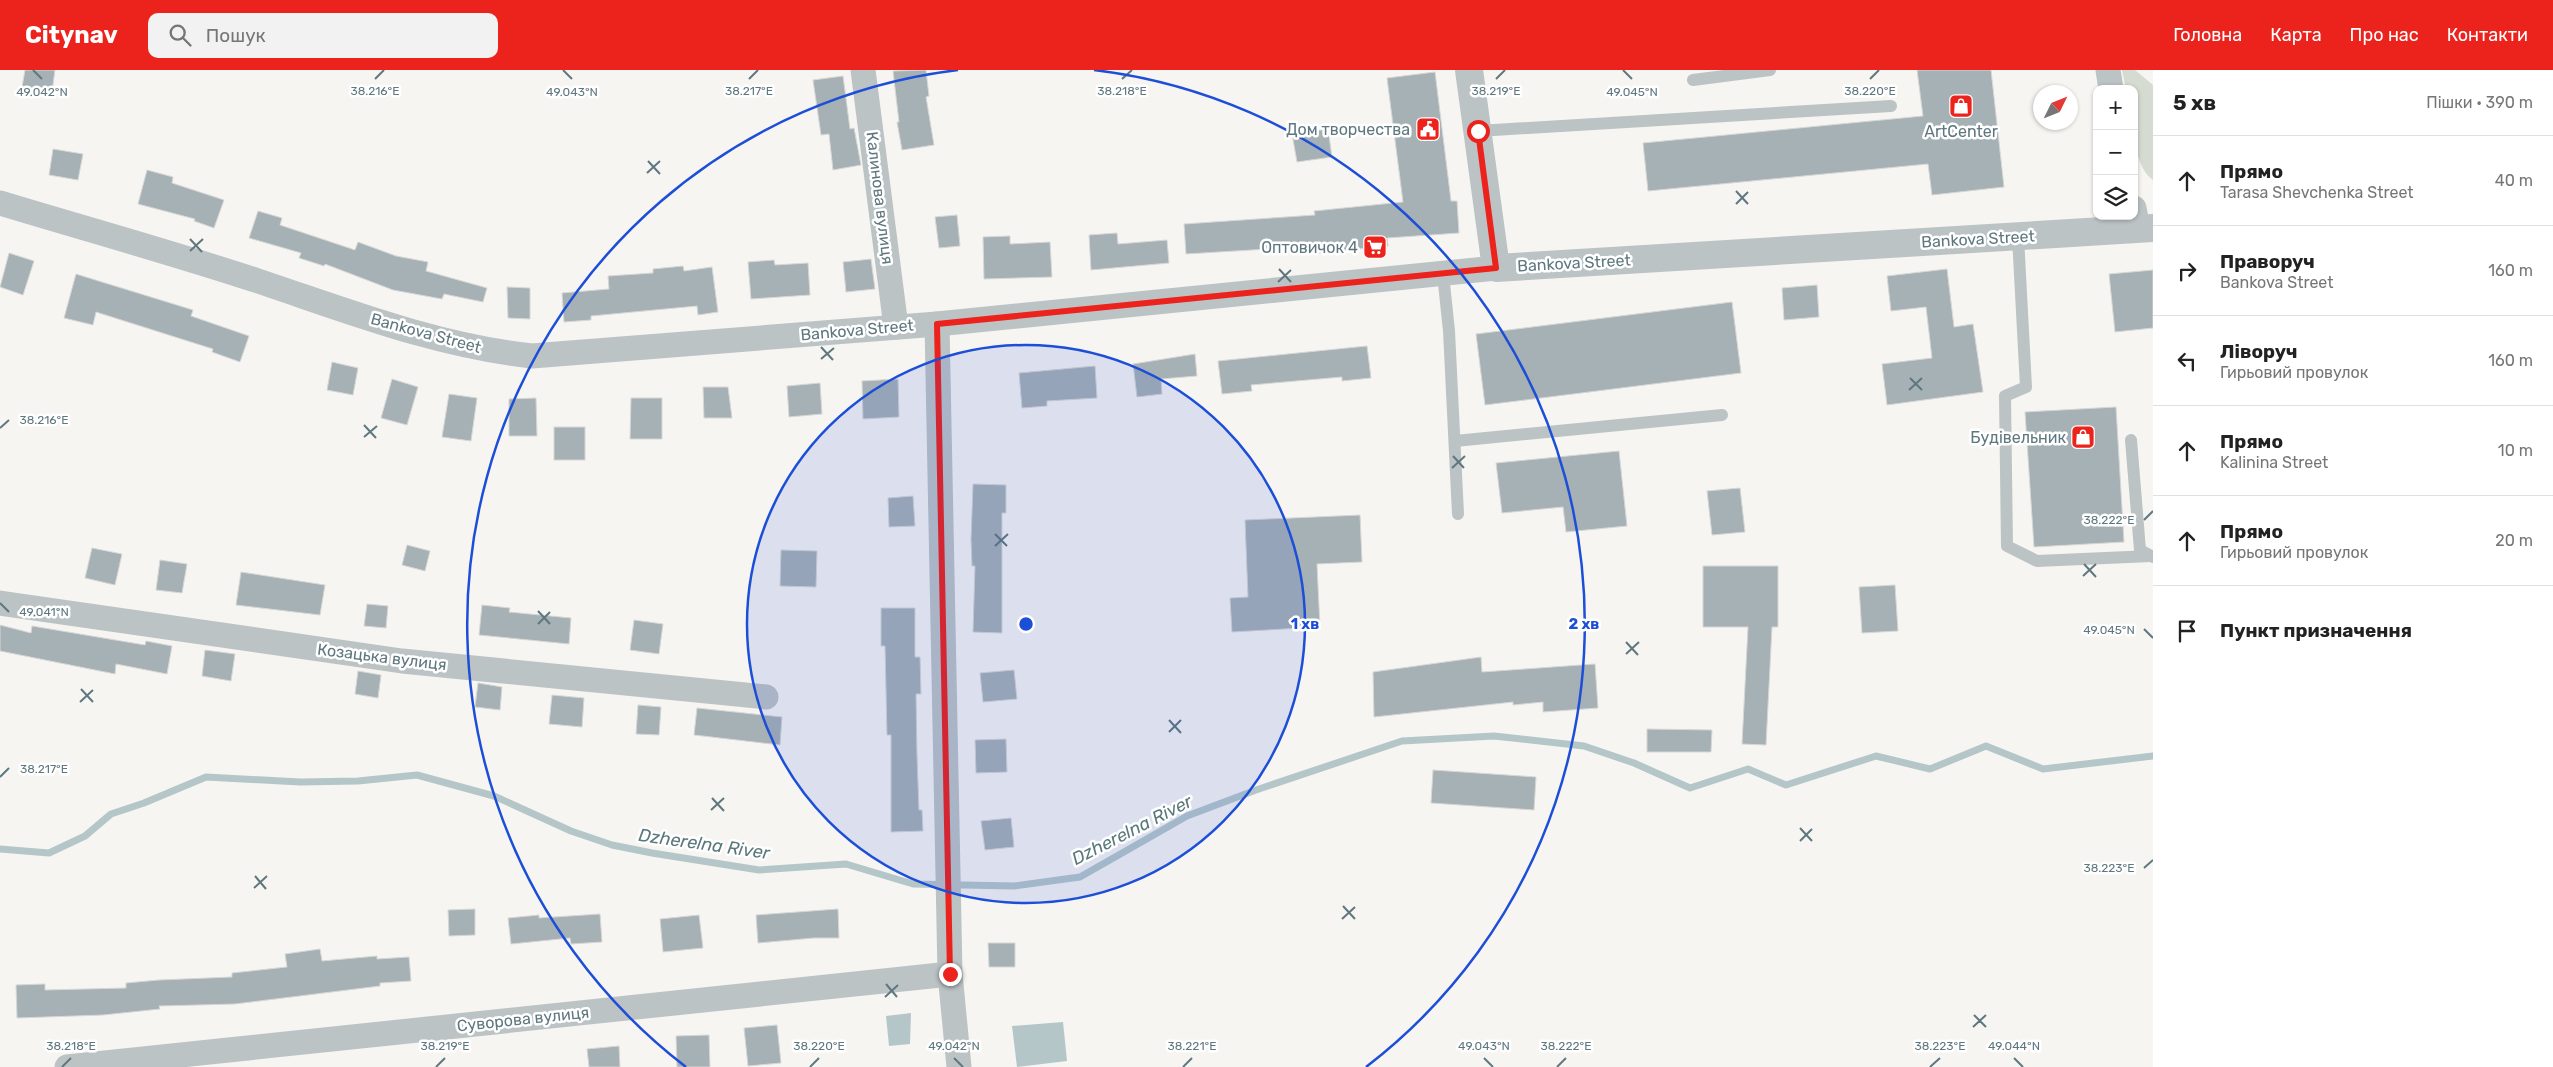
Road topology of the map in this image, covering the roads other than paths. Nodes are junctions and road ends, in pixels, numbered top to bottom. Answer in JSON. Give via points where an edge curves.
{"nodes":[{"id":1,"x":863,"y":70,"type":"edge"},
{"id":2,"x":1469,"y":70,"type":"edge"},
{"id":3,"x":1770,"y":70,"type":"edge"},
{"id":4,"x":2108,"y":70,"type":"edge"},
{"id":5,"x":1744,"y":72,"type":"edge"},
{"id":6,"x":1692,"y":80,"type":"dead end"},
{"id":7,"x":2111,"y":85,"type":"edge"},
{"id":8,"x":1891,"y":106,"type":"dead end"},
{"id":9,"x":1478,"y":131,"type":"junction"},
{"id":10,"x":0,"y":203,"type":"edge"},
{"id":11,"x":2142,"y":222,"type":"edge"},
{"id":12,"x":2018,"y":237,"type":"junction"},
{"id":13,"x":1496,"y":268,"type":"junction"},
{"id":14,"x":1443,"y":274,"type":"junction"},
{"id":15,"x":937,"y":324,"type":"junction"},
{"id":16,"x":896,"y":327,"type":"junction"},
{"id":17,"x":1722,"y":415,"type":"dead end"},
{"id":18,"x":2130,"y":440,"type":"dead end"},
{"id":19,"x":1455,"y":441,"type":"junction"},
{"id":20,"x":1458,"y":514,"type":"dead end"},
{"id":21,"x":2152,"y":557,"type":"edge"},
{"id":22,"x":0,"y":603,"type":"edge"},
{"id":23,"x":766,"y":697,"type":"dead end"},
{"id":24,"x":950,"y":974,"type":"junction"},
{"id":25,"x":66,"y":1067,"type":"edge"},
{"id":26,"x":959,"y":1067,"type":"edge"}],
"edges":[{"from":1,"to":16,"type":"street","name":"Калинова вулиця"},
{"from":2,"to":9,"type":"street"},
{"from":3,"to":5,"type":"lane"},
{"from":4,"to":7,"type":"street"},
{"from":5,"to":6,"type":"lane"},
{"from":8,"to":9,"type":"lane"},
{"from":9,"to":13,"type":"street"},
{"from":10,"to":16,"type":"street","name":"Bankova Street","via":[[207,265],[434,339],[478,349],[545,355]]},
{"from":11,"to":12,"type":"street","name":"Bankova Street"},
{"from":12,"to":13,"type":"street","name":"Bankova Street"},
{"from":12,"to":21,"type":"lane","via":[[2026,386],[2005,396],[2007,546],[2036,561]]},
{"from":13,"to":14,"type":"street","name":"Bankova Street"},
{"from":14,"to":15,"type":"street","name":"Bankova Street"},
{"from":14,"to":19,"type":"lane"},
{"from":15,"to":16,"type":"street","name":"Bankova Street"},
{"from":15,"to":24,"type":"street"},
{"from":17,"to":19,"type":"lane"},
{"from":18,"to":21,"type":"lane","via":[[2140,550]]},
{"from":19,"to":20,"type":"lane"},
{"from":22,"to":23,"type":"street","name":"Козацька вулиця","via":[[402,661]]},
{"from":24,"to":25,"type":"street","name":"Суворова вулиця"},
{"from":24,"to":26,"type":"street"}]}
